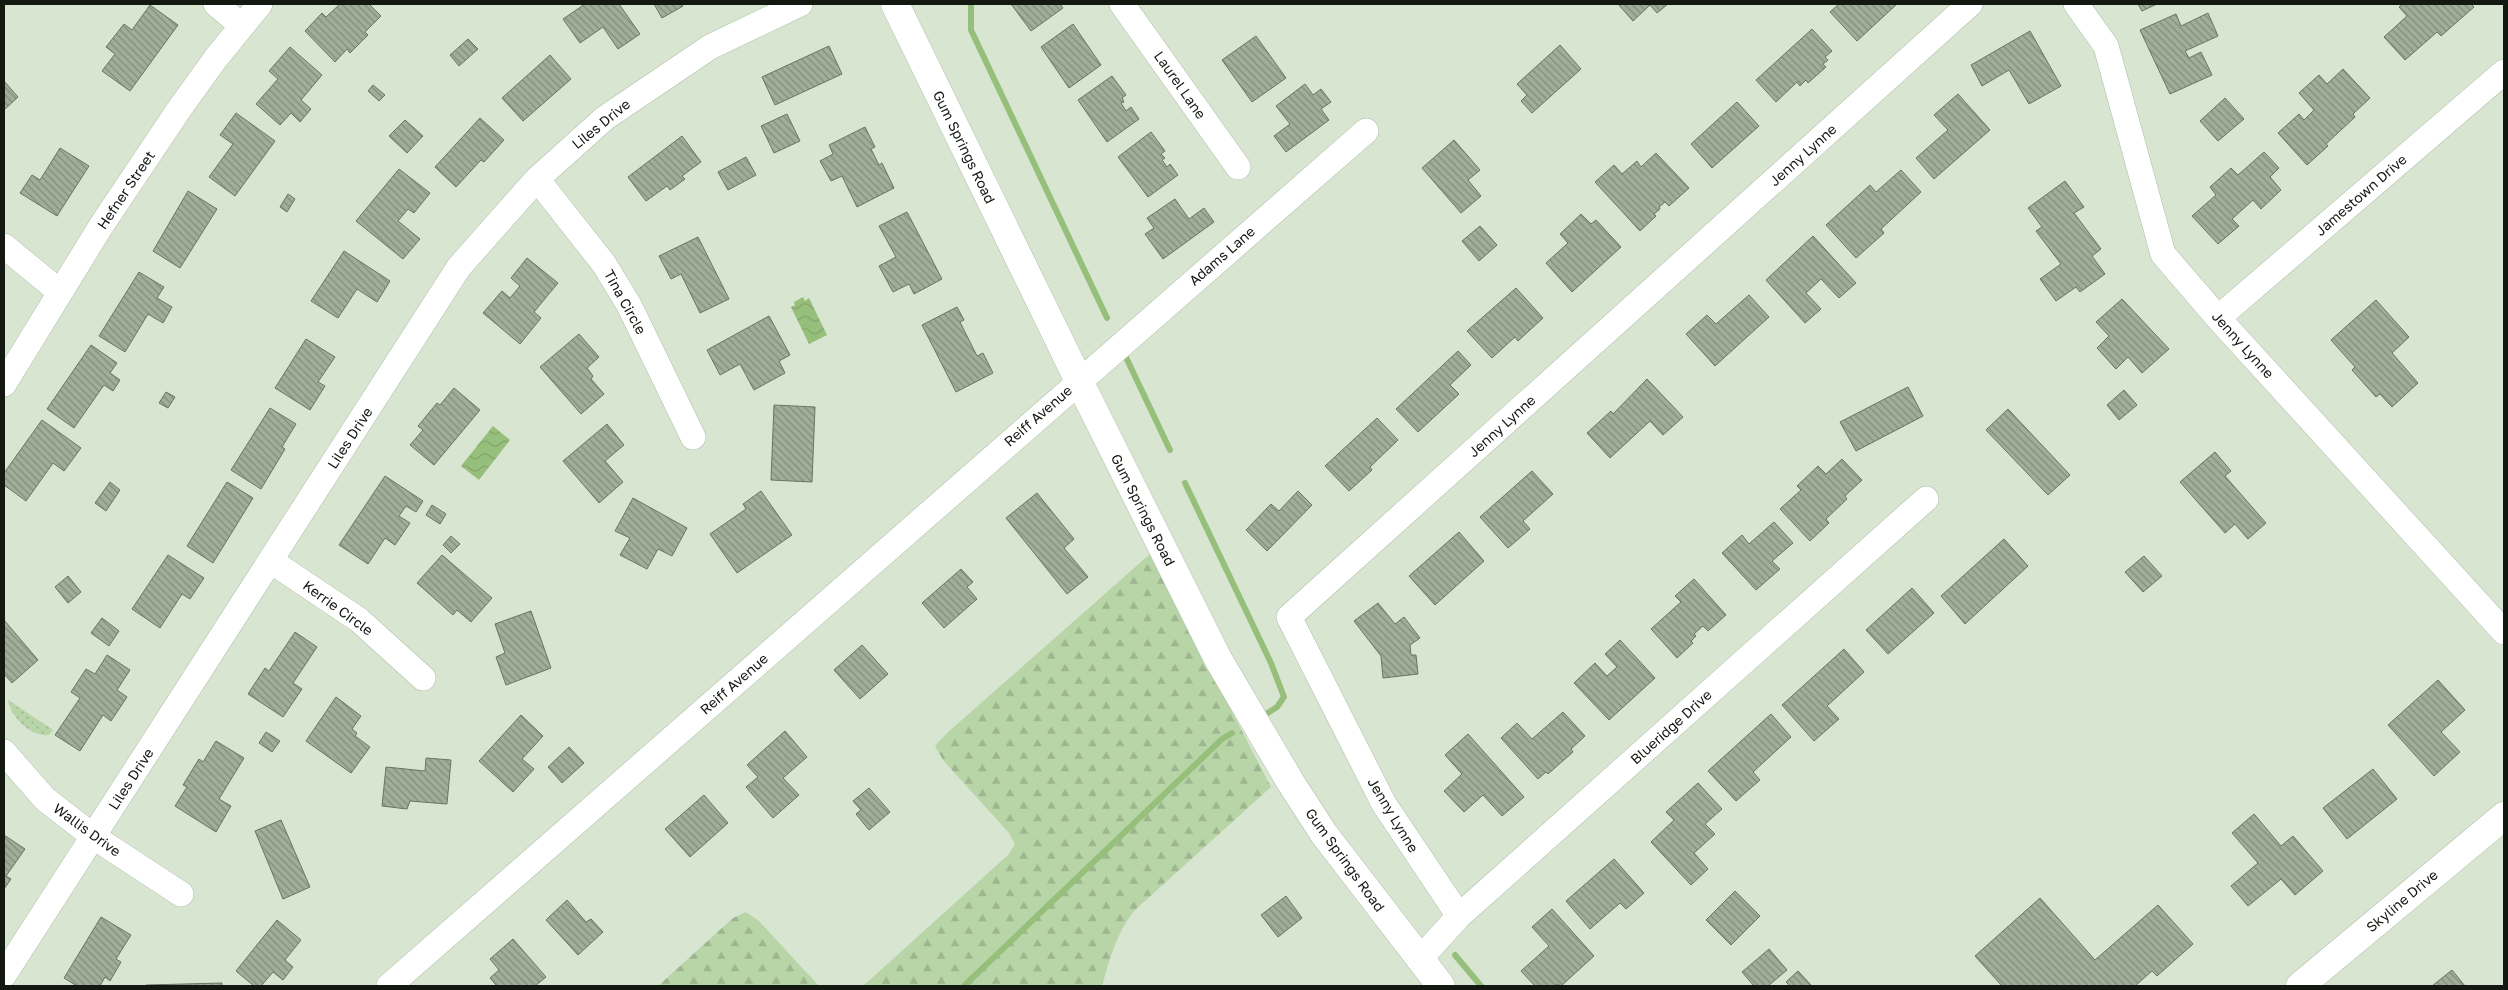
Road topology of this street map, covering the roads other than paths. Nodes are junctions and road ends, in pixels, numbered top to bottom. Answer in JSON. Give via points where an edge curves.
{"nodes":[{"id":1,"x":216,"y":4,"type":"edge"},
{"id":2,"x":260,"y":4,"type":"edge"},
{"id":3,"x":800,"y":4,"type":"edge"},
{"id":4,"x":895,"y":4,"type":"edge"},
{"id":5,"x":1122,"y":4,"type":"edge"},
{"id":6,"x":1970,"y":4,"type":"edge"},
{"id":7,"x":2076,"y":4,"type":"edge"},
{"id":8,"x":241,"y":25,"type":"junction"},
{"id":9,"x":2504,"y":72,"type":"edge"},
{"id":10,"x":1366,"y":131,"type":"dead end"},
{"id":11,"x":1238,"y":167,"type":"dead end"},
{"id":12,"x":537,"y":179,"type":"junction"},
{"id":13,"x":4,"y":246,"type":"edge"},
{"id":14,"x":60,"y":292,"type":"junction"},
{"id":15,"x":2218,"y":318,"type":"junction"},
{"id":16,"x":1079,"y":381,"type":"junction"},
{"id":17,"x":4,"y":384,"type":"edge"},
{"id":18,"x":693,"y":438,"type":"dead end"},
{"id":19,"x":1926,"y":499,"type":"dead end"},
{"id":20,"x":271,"y":561,"type":"junction"},
{"id":21,"x":2504,"y":632,"type":"edge"},
{"id":22,"x":423,"y":678,"type":"dead end"},
{"id":23,"x":4,"y":752,"type":"edge"},
{"id":24,"x":2504,"y":816,"type":"edge"},
{"id":25,"x":94,"y":837,"type":"junction"},
{"id":26,"x":181,"y":894,"type":"dead end"},
{"id":27,"x":1459,"y":916,"type":"junction"},
{"id":28,"x":1419,"y":960,"type":"junction"},
{"id":29,"x":4,"y":975,"type":"edge"},
{"id":30,"x":389,"y":986,"type":"edge"},
{"id":31,"x":1441,"y":986,"type":"edge"},
{"id":32,"x":2300,"y":986,"type":"edge"}],
"edges":[{"from":1,"to":8,"type":"street"},
{"from":2,"to":8,"type":"street","name":"Hefner Street"},
{"from":3,"to":12,"type":"street","name":"Liles Drive","via":[[692,58],[605,118]]},
{"from":4,"to":16,"type":"main road","name":"Gum Springs Road"},
{"from":5,"to":11,"type":"street","name":"Laurel Lane"},
{"from":6,"to":27,"type":"street","name":"Jenny Lynne","via":[[1289,617],[1384,804]]},
{"from":7,"to":15,"type":"street","name":"Jenny Lynne","via":[[2106,46],[2163,254]]},
{"from":8,"to":14,"type":"street","name":"Hefner Street","via":[[180,108]]},
{"from":9,"to":15,"type":"street","name":"Jamestown Drive"},
{"from":10,"to":16,"type":"street","name":"Adams Lane"},
{"from":12,"to":18,"type":"street","name":"Tina Circle","via":[[604,264],[629,305]]},
{"from":12,"to":20,"type":"street","name":"Liles Drive","via":[[459,267]]},
{"from":13,"to":14,"type":"street"},
{"from":14,"to":17,"type":"street","name":"Hefner Street"},
{"from":15,"to":21,"type":"street","name":"Jenny Lynne"},
{"from":16,"to":28,"type":"main road","name":"Gum Springs Road","via":[[1218,659],[1286,775],[1324,834]]},
{"from":16,"to":30,"type":"street","name":"Reiff Avenue"},
{"from":19,"to":27,"type":"street","name":"Blueridge Drive"},
{"from":20,"to":22,"type":"street","name":"Kerrie Circle","via":[[359,620]]},
{"from":20,"to":25,"type":"street","name":"Liles Drive"},
{"from":23,"to":25,"type":"street","name":"Wallis Drive","via":[[45,798]]},
{"from":24,"to":32,"type":"main road","name":"Skyline Drive"},
{"from":25,"to":26,"type":"street","name":"Wallis Drive"},
{"from":25,"to":29,"type":"street","name":"Liles Drive"},
{"from":27,"to":28,"type":"street","name":"Blueridge Drive"},
{"from":28,"to":31,"type":"main road","name":"Gum Springs Road"}]}
